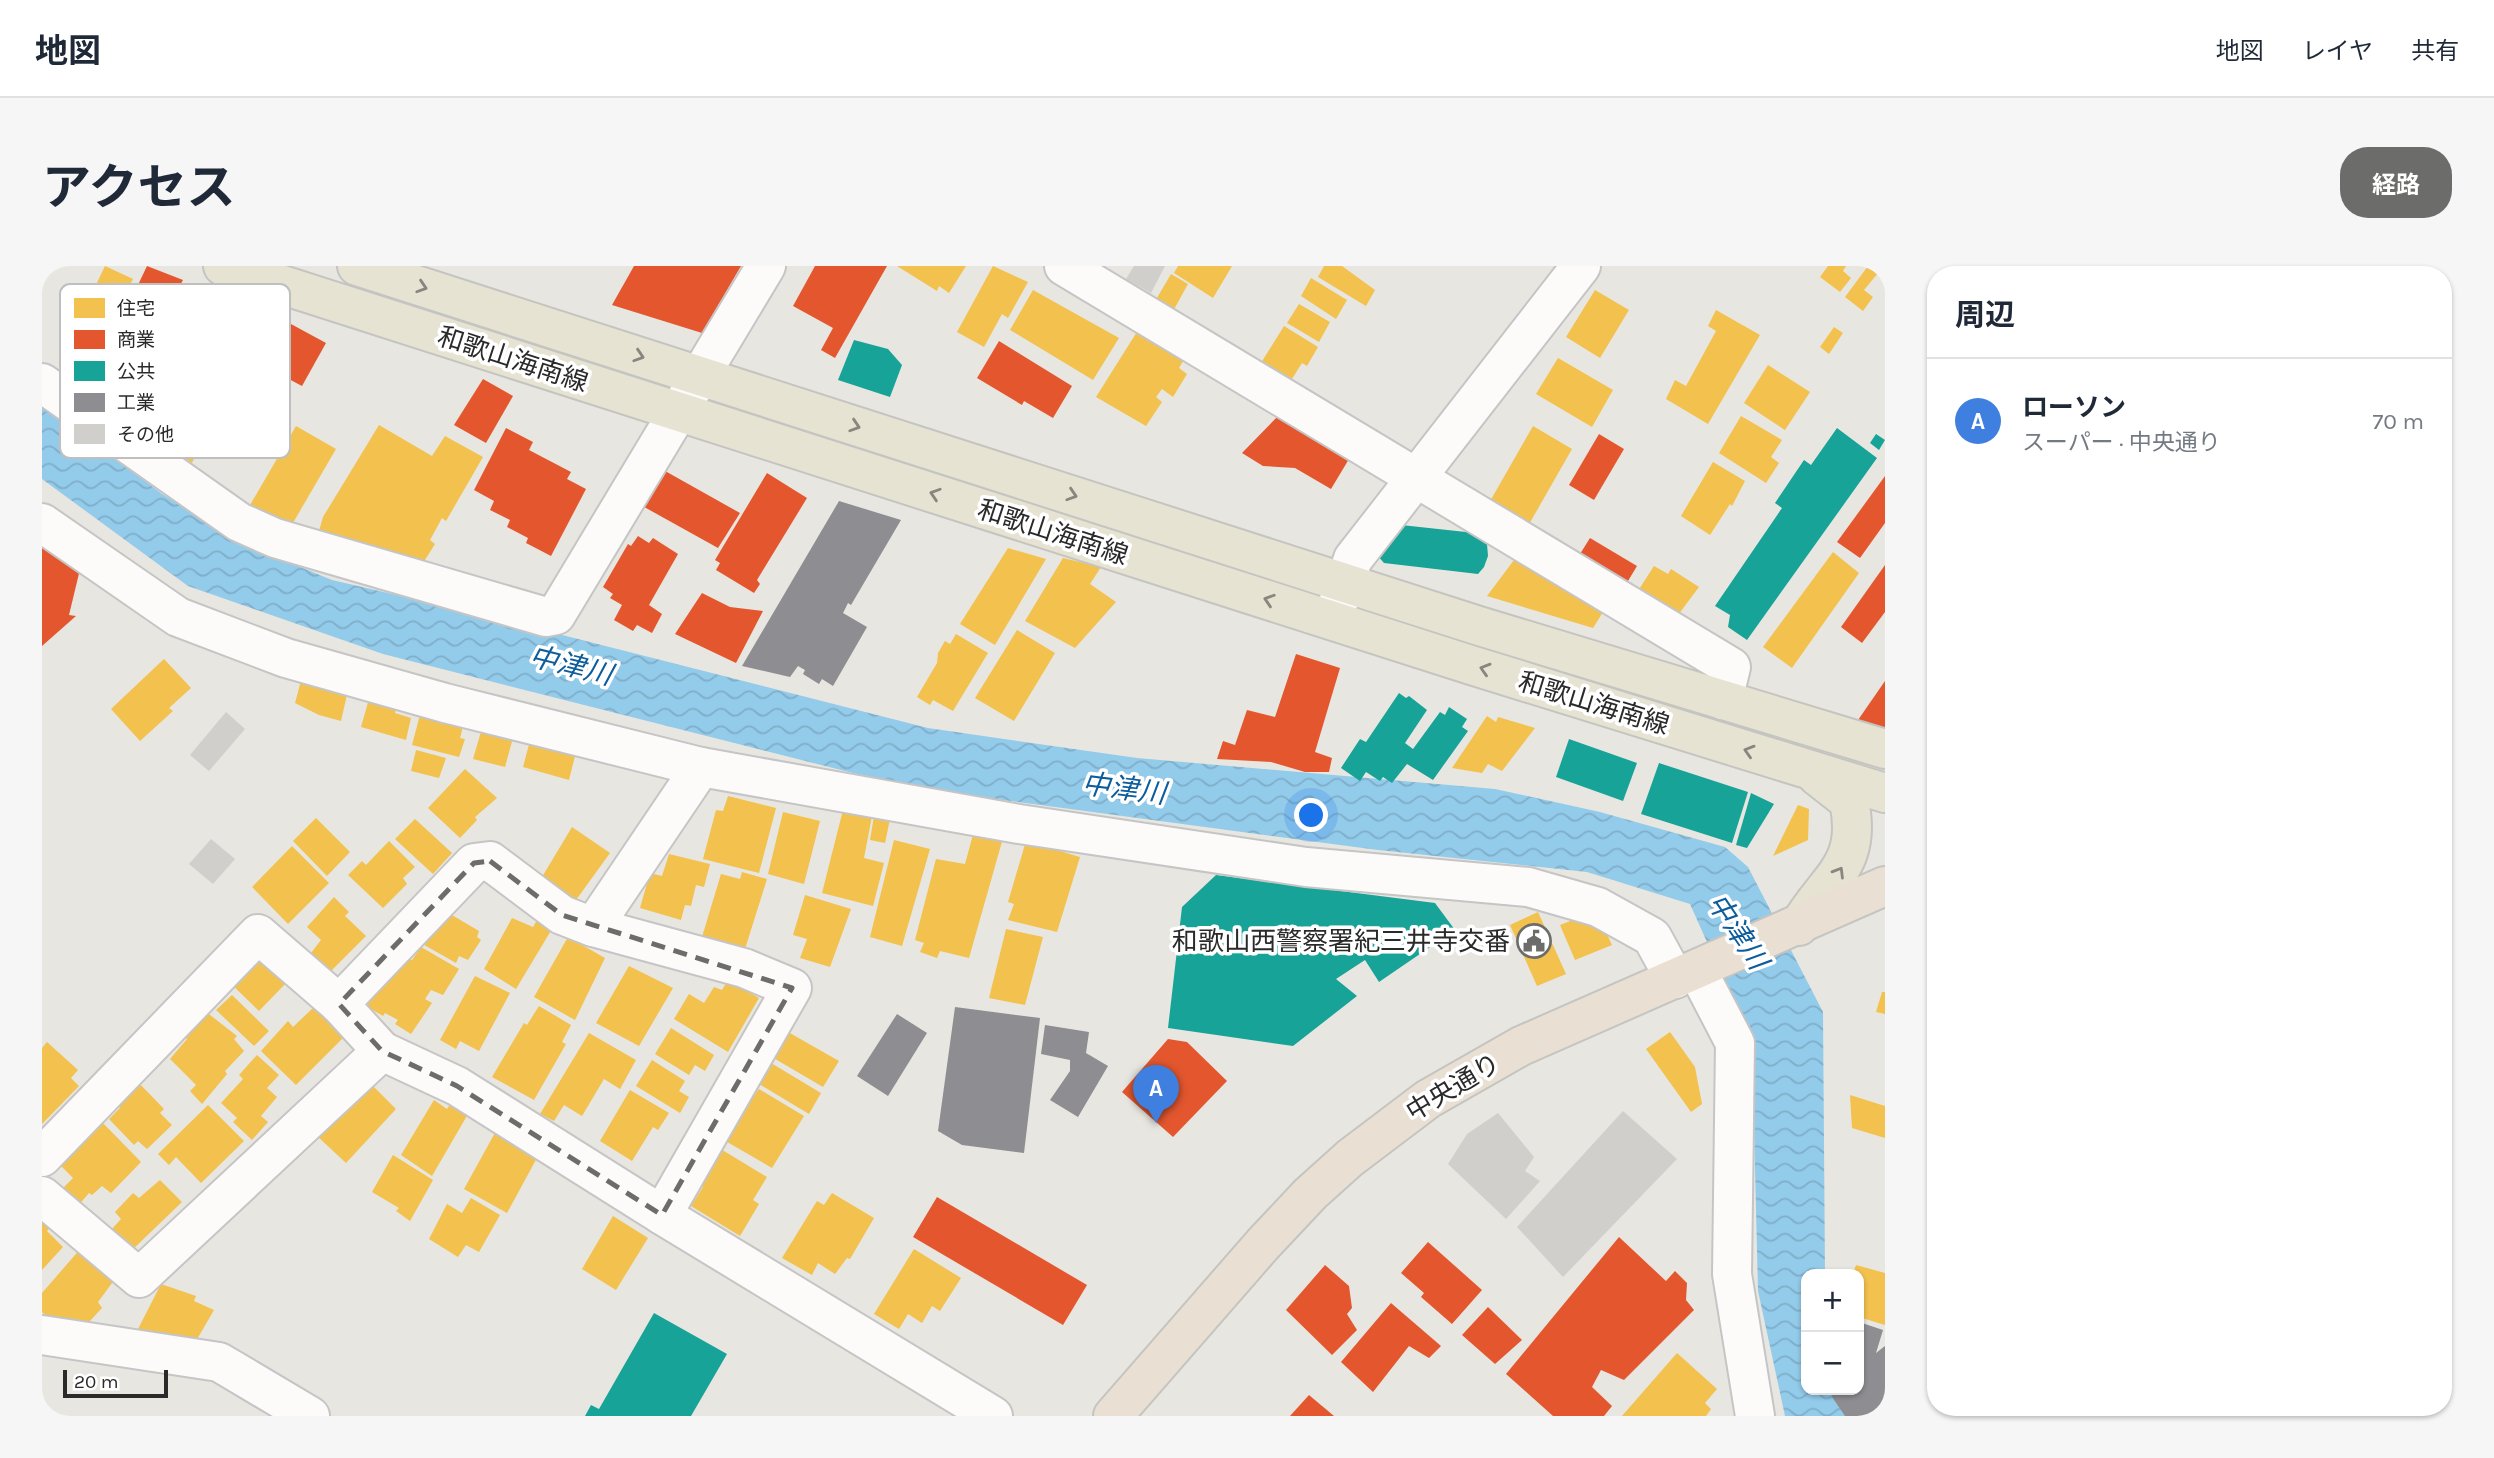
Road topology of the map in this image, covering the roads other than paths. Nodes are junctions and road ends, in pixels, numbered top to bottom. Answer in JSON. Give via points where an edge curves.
{"nodes":[{"id":1,"x":223,"y":266,"type":"edge"},
{"id":2,"x":357,"y":266,"type":"edge"},
{"id":3,"x":766,"y":266,"type":"edge"},
{"id":4,"x":1064,"y":266,"type":"edge"},
{"id":5,"x":1581,"y":266,"type":"edge"},
{"id":6,"x":279,"y":284,"type":"edge"},
{"id":7,"x":290,"y":287,"type":"edge"},
{"id":8,"x":700,"y":376,"type":"junction"},
{"id":9,"x":42,"y":383,"type":"edge"},
{"id":10,"x":60,"y":396,"type":"edge"},
{"id":11,"x":678,"y":412,"type":"junction"},
{"id":12,"x":148,"y":458,"type":"edge"},
{"id":13,"x":1416,"y":477,"type":"junction"},
{"id":14,"x":42,"y":523,"type":"edge"},
{"id":15,"x":1345,"y":583,"type":"junction"},
{"id":16,"x":1333,"y":621,"type":"junction"},
{"id":17,"x":1723,"y":700,"type":"junction"},
{"id":18,"x":1885,"y":750,"type":"edge"},
{"id":19,"x":1786,"y":762,"type":"junction"},
{"id":20,"x":701,"y":767,"type":"junction"},
{"id":21,"x":1885,"y":793,"type":"edge"},
{"id":22,"x":1885,"y":886,"type":"edge"},
{"id":23,"x":1799,"y":926,"type":"junction"},
{"id":24,"x":593,"y":927,"type":"junction"},
{"id":25,"x":1694,"y":971,"type":"junction"},
{"id":26,"x":339,"y":1004,"type":"junction"},
{"id":27,"x":382,"y":1051,"type":"junction"},
{"id":28,"x":42,"y":1157,"type":"edge"},
{"id":29,"x":42,"y":1196,"type":"edge"},
{"id":30,"x":662,"y":1215,"type":"junction"},
{"id":31,"x":42,"y":1335,"type":"edge"},
{"id":32,"x":310,"y":1416,"type":"edge"},
{"id":33,"x":993,"y":1416,"type":"edge"},
{"id":34,"x":1113,"y":1416,"type":"edge"},
{"id":35,"x":1755,"y":1416,"type":"edge"}],
"edges":[{"from":1,"to":6,"type":"main road","name":"和歌山海南線"},
{"from":2,"to":8,"type":"main road","name":"和歌山海南線","one_way":true},
{"from":3,"to":8,"type":"street"},
{"from":4,"to":13,"type":"street"},
{"from":5,"to":13,"type":"street"},
{"from":7,"to":11,"type":"main road","name":"和歌山海南線"},
{"from":8,"to":11,"type":"street"},
{"from":8,"to":15,"type":"main road","name":"和歌山海南線","one_way":true},
{"from":9,"to":10,"type":"street"},
{"from":11,"to":12,"type":"street","via":[[556,615],[546,617],[275,538],[239,522]]},
{"from":16,"to":11,"type":"main road","name":"和歌山海南線","one_way":true},
{"from":13,"to":15,"type":"street","via":[[1353,559]]},
{"from":13,"to":17,"type":"street","via":[[1731,667]]},
{"from":14,"to":20,"type":"street","via":[[178,617],[286,658]]},
{"from":15,"to":16,"type":"street"},
{"from":15,"to":17,"type":"main road","name":"和歌山海南線"},
{"from":19,"to":16,"type":"main road","name":"和歌山海南線","one_way":true},
{"from":17,"to":18,"type":"main road","name":"和歌山海南線"},
{"from":19,"to":21,"type":"main road","name":"和歌山海南線"},
{"from":23,"to":19,"type":"main road","one_way":true,"via":[[1844,865],[1852,816],[1842,793]]},
{"from":20,"to":24,"type":"street"},
{"from":20,"to":25,"type":"street","via":[[1019,824],[1306,867],[1528,887],[1598,907],[1652,937]]},
{"from":22,"to":23,"type":"highway","name":"中央通り"},
{"from":23,"to":25,"type":"highway","name":"中央通り"},
{"from":24,"to":26,"type":"street","via":[[562,915],[490,861],[474,863]]},
{"from":24,"to":30,"type":"street","via":[[744,968],[792,988]]},
{"from":25,"to":34,"type":"highway","name":"中央通り","via":[[1521,1046],[1392,1125],[1310,1194]]},
{"from":25,"to":35,"type":"street","via":[[1735,1043],[1732,1274]]},
{"from":26,"to":27,"type":"street"},
{"from":26,"to":28,"type":"street","via":[[258,934]]},
{"from":27,"to":29,"type":"street","via":[[139,1278]]},
{"from":27,"to":30,"type":"street","via":[[457,1086]]},
{"from":30,"to":33,"type":"street"},
{"from":31,"to":32,"type":"street","via":[[219,1362]]}]}
